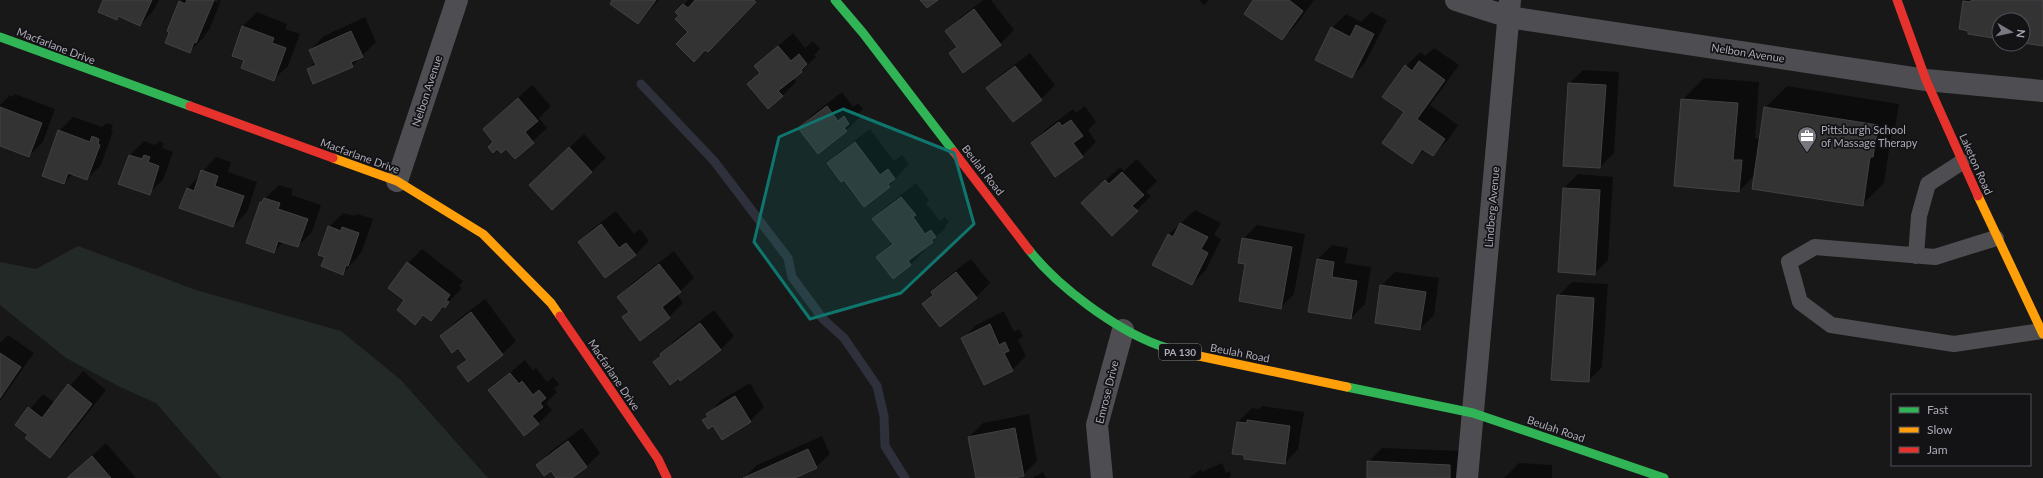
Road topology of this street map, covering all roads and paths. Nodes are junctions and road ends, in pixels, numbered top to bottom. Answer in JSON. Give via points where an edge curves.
{"nodes":[{"id":1,"x":457,"y":0,"type":"edge"},
{"id":2,"x":835,"y":0,"type":"edge"},
{"id":3,"x":1456,"y":0,"type":"edge"},
{"id":4,"x":1897,"y":0,"type":"edge"},
{"id":5,"x":1510,"y":9,"type":"edge"},
{"id":6,"x":0,"y":37,"type":"edge"},
{"id":7,"x":1926,"y":80,"type":"junction"},
{"id":8,"x":2043,"y":91,"type":"edge"},
{"id":9,"x":1962,"y":162,"type":"junction"},
{"id":10,"x":397,"y":181,"type":"junction"},
{"id":11,"x":1996,"y":238,"type":"junction"},
{"id":12,"x":1916,"y":256,"type":"junction"},
{"id":13,"x":1123,"y":330,"type":"junction"},
{"id":14,"x":2042,"y":332,"type":"edge"},
{"id":15,"x":1473,"y":413,"type":"junction"},
{"id":16,"x":667,"y":478,"type":"edge"},
{"id":17,"x":1102,"y":478,"type":"edge"},
{"id":18,"x":1467,"y":478,"type":"edge"},
{"id":19,"x":1664,"y":478,"type":"edge"}],
"edges":[{"from":1,"to":10,"type":"street","name":"Nelbon Avenue"},
{"from":2,"to":13,"type":"street","name":"Beulah Road","number":"PA 130","via":[[1037,260],[1079,298]]},
{"from":3,"to":5,"type":"street","name":"Nelbon Avenue"},
{"from":4,"to":7,"type":"street","name":"Laketon Road"},
{"from":5,"to":7,"type":"street","name":"Nelbon Avenue"},
{"from":5,"to":15,"type":"street","name":"Lindberg Avenue"},
{"from":6,"to":10,"type":"street","name":"Macfarlane Drive"},
{"from":7,"to":8,"type":"street","name":"Nelbon Avenue"},
{"from":7,"to":9,"type":"street","name":"Laketon Road"},
{"from":9,"to":11,"type":"street","name":"Laketon Road"},
{"from":9,"to":12,"type":"lane","via":[[1928,184],[1918,216]]},
{"from":10,"to":16,"type":"street","name":"Macfarlane Drive","via":[[483,234],[551,303],[658,459]]},
{"from":11,"to":12,"type":"lane","via":[[1935,257]]},
{"from":11,"to":14,"type":"street","name":"Laketon Road"},
{"from":12,"to":14,"type":"lane","via":[[1814,247],[1789,262],[1800,302],[1831,325],[1954,344]]},
{"from":13,"to":15,"type":"street","name":"Beulah Road","number":"PA 130","via":[[1159,346],[1210,359]]},
{"from":13,"to":17,"type":"street","name":"Emrose Drive","via":[[1097,425]]},
{"from":15,"to":18,"type":"street","name":"Lindberg Avenue"},
{"from":15,"to":19,"type":"street","name":"Beulah Road","number":"PA 130"}]}
